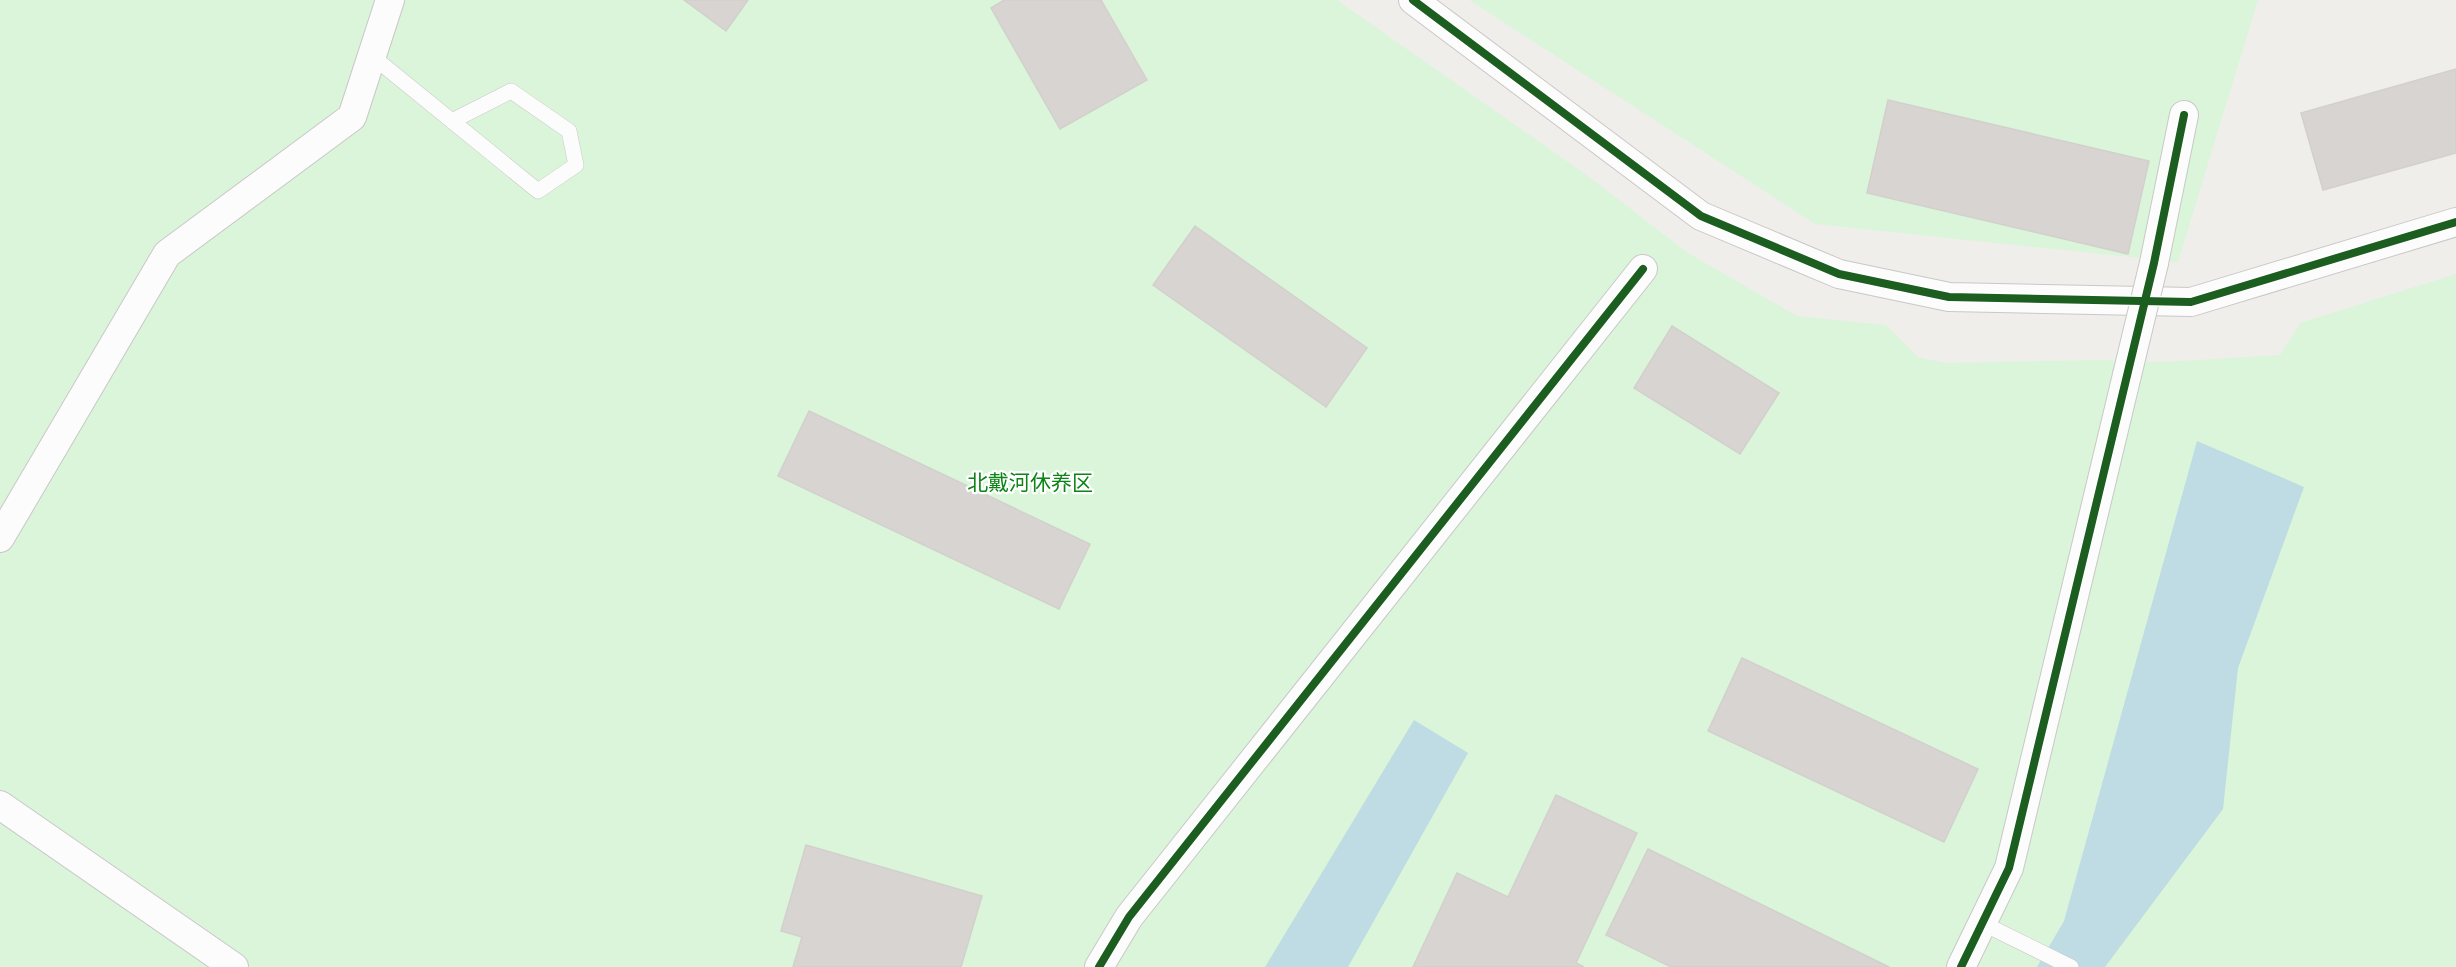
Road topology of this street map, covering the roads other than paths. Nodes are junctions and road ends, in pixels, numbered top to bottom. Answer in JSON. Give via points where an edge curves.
{"nodes":[{"id":1,"x":390,"y":0,"type":"edge"},
{"id":2,"x":1413,"y":0,"type":"edge"},
{"id":3,"x":372,"y":56,"type":"junction"},
{"id":4,"x":2184,"y":115,"type":"dead end"},
{"id":5,"x":452,"y":121,"type":"junction"},
{"id":6,"x":2456,"y":222,"type":"edge"},
{"id":7,"x":1642,"y":269,"type":"dead end"},
{"id":8,"x":0,"y":538,"type":"edge"},
{"id":9,"x":0,"y":805,"type":"edge"},
{"id":10,"x":1982,"y":923,"type":"junction"},
{"id":11,"x":234,"y":967,"type":"edge"},
{"id":12,"x":1099,"y":967,"type":"edge"},
{"id":13,"x":1961,"y":967,"type":"edge"},
{"id":14,"x":2071,"y":967,"type":"edge"}],
"edges":[{"from":1,"to":3,"type":"street"},
{"from":2,"to":6,"type":"street","via":[[1701,216],[1839,274],[1948,297],[2191,302]]},
{"from":3,"to":5,"type":"lane"},
{"from":3,"to":8,"type":"street","via":[[352,117],[167,254]]},
{"from":4,"to":10,"type":"street","bridge":true,"via":[[2154,263],[2009,868]]},
{"from":5,"to":5,"type":"lane","via":[[538,191],[576,165],[568,131],[511,91]]},
{"from":7,"to":12,"type":"street","via":[[1129,917]]},
{"from":9,"to":11,"type":"street"},
{"from":10,"to":13,"type":"street"},
{"from":10,"to":14,"type":"lane"}]}
